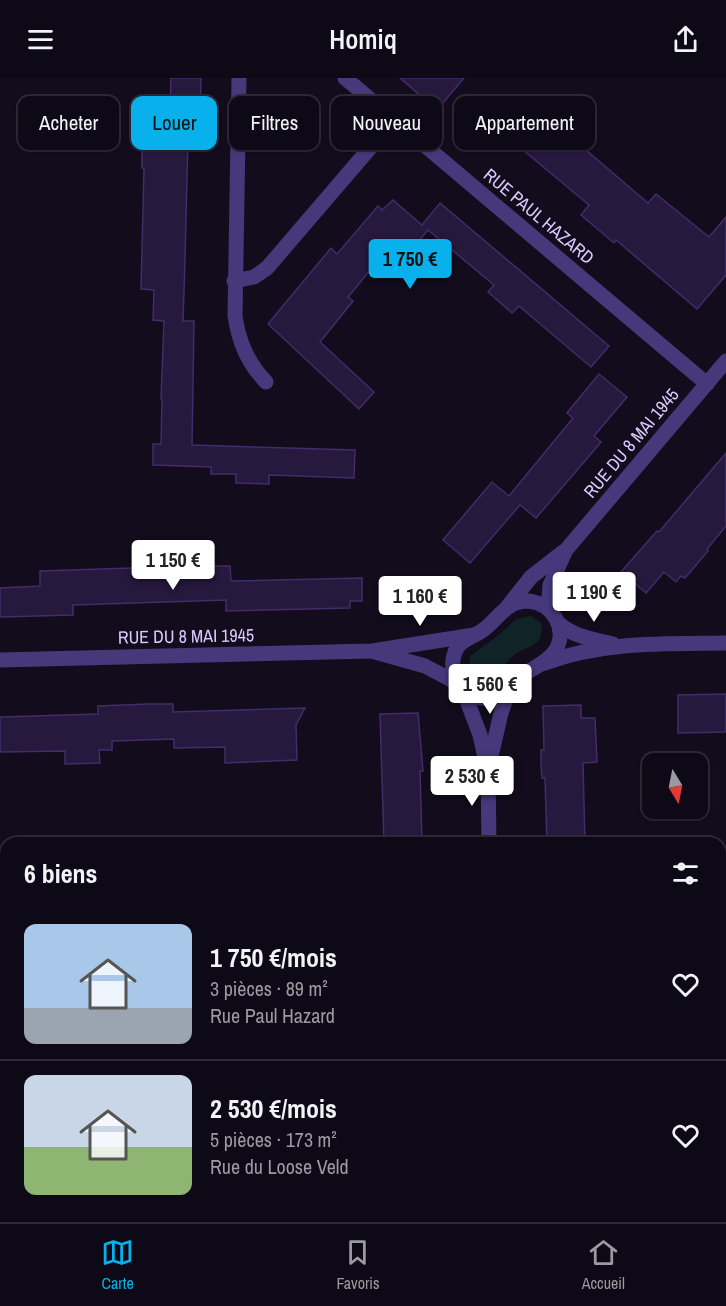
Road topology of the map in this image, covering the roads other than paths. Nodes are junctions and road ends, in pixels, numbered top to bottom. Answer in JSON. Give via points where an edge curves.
{"nodes":[{"id":1,"x":239,"y":78,"type":"edge"},
{"id":2,"x":345,"y":78,"type":"edge"},
{"id":3,"x":366,"y":96,"type":"edge"},
{"id":4,"x":368,"y":150,"type":"edge"},
{"id":5,"x":430,"y":150,"type":"edge"},
{"id":6,"x":234,"y":281,"type":"junction"},
{"id":7,"x":726,"y":361,"type":"edge"},
{"id":8,"x":266,"y":382,"type":"dead end"},
{"id":9,"x":707,"y":384,"type":"junction"},
{"id":10,"x":566,"y":550,"type":"junction"},
{"id":11,"x":507,"y":608,"type":"junction"},
{"id":12,"x":548,"y":608,"type":"junction"},
{"id":13,"x":558,"y":623,"type":"junction"},
{"id":14,"x":474,"y":635,"type":"junction"},
{"id":15,"x":726,"y":642,"type":"edge"},
{"id":16,"x":619,"y":646,"type":"junction"},
{"id":17,"x":372,"y":651,"type":"junction"},
{"id":18,"x":0,"y":660,"type":"edge"},
{"id":19,"x":530,"y":670,"type":"junction"},
{"id":20,"x":511,"y":685,"type":"junction"},
{"id":21,"x":460,"y":686,"type":"junction"},
{"id":22,"x":488,"y":771,"type":"junction"},
{"id":23,"x":489,"y":837,"type":"edge"}],
"edges":[{"from":1,"to":6,"type":"street"},
{"from":2,"to":3,"type":"street","name":"RUE PAUL HAZARD"},
{"from":4,"to":6,"type":"street","via":[[267,268],[254,277]]},
{"from":5,"to":9,"type":"street","name":"RUE PAUL HAZARD"},
{"from":6,"to":8,"type":"street","via":[[241,344]]},
{"from":7,"to":9,"type":"street","name":"RUE DU 8 MAI 1945"},
{"from":9,"to":10,"type":"street","name":"RUE DU 8 MAI 1945"},
{"from":10,"to":11,"type":"street","name":"RUE DU 8 MAI 1945","via":[[531,577]]},
{"from":10,"to":12,"type":"street","name":"RUE DU 8 MAI 1945","via":[[550,585]]},
{"from":11,"to":12,"type":"street","via":[[528,601]]},
{"from":11,"to":14,"type":"street","name":"RUE DU 8 MAI 1945"},
{"from":12,"to":13,"type":"street"},
{"from":13,"to":16,"type":"street","via":[[579,636]]},
{"from":13,"to":19,"type":"street","name":"RUE DU 8 MAI 1945","via":[[560,639],[555,650]]},
{"from":14,"to":17,"type":"street","name":"RUE DU 8 MAI 1945"},
{"from":14,"to":21,"type":"street","name":"RUE DU 8 MAI 1945","via":[[460,644],[455,654],[453,670]]},
{"from":15,"to":16,"type":"street"},
{"from":16,"to":19,"type":"street","via":[[562,658]]},
{"from":17,"to":18,"type":"street","name":"RUE DU 8 MAI 1945"},
{"from":17,"to":21,"type":"street","name":"RUE DU 8 MAI 1945","via":[[425,666]]},
{"from":19,"to":20,"type":"street","name":"RUE DU 8 MAI 1945"},
{"from":20,"to":21,"type":"street","name":"RUE DU 8 MAI 1945","via":[[488,698],[472,696]]},
{"from":20,"to":22,"type":"street"},
{"from":21,"to":22,"type":"street","via":[[480,735]]},
{"from":22,"to":23,"type":"street"}]}
